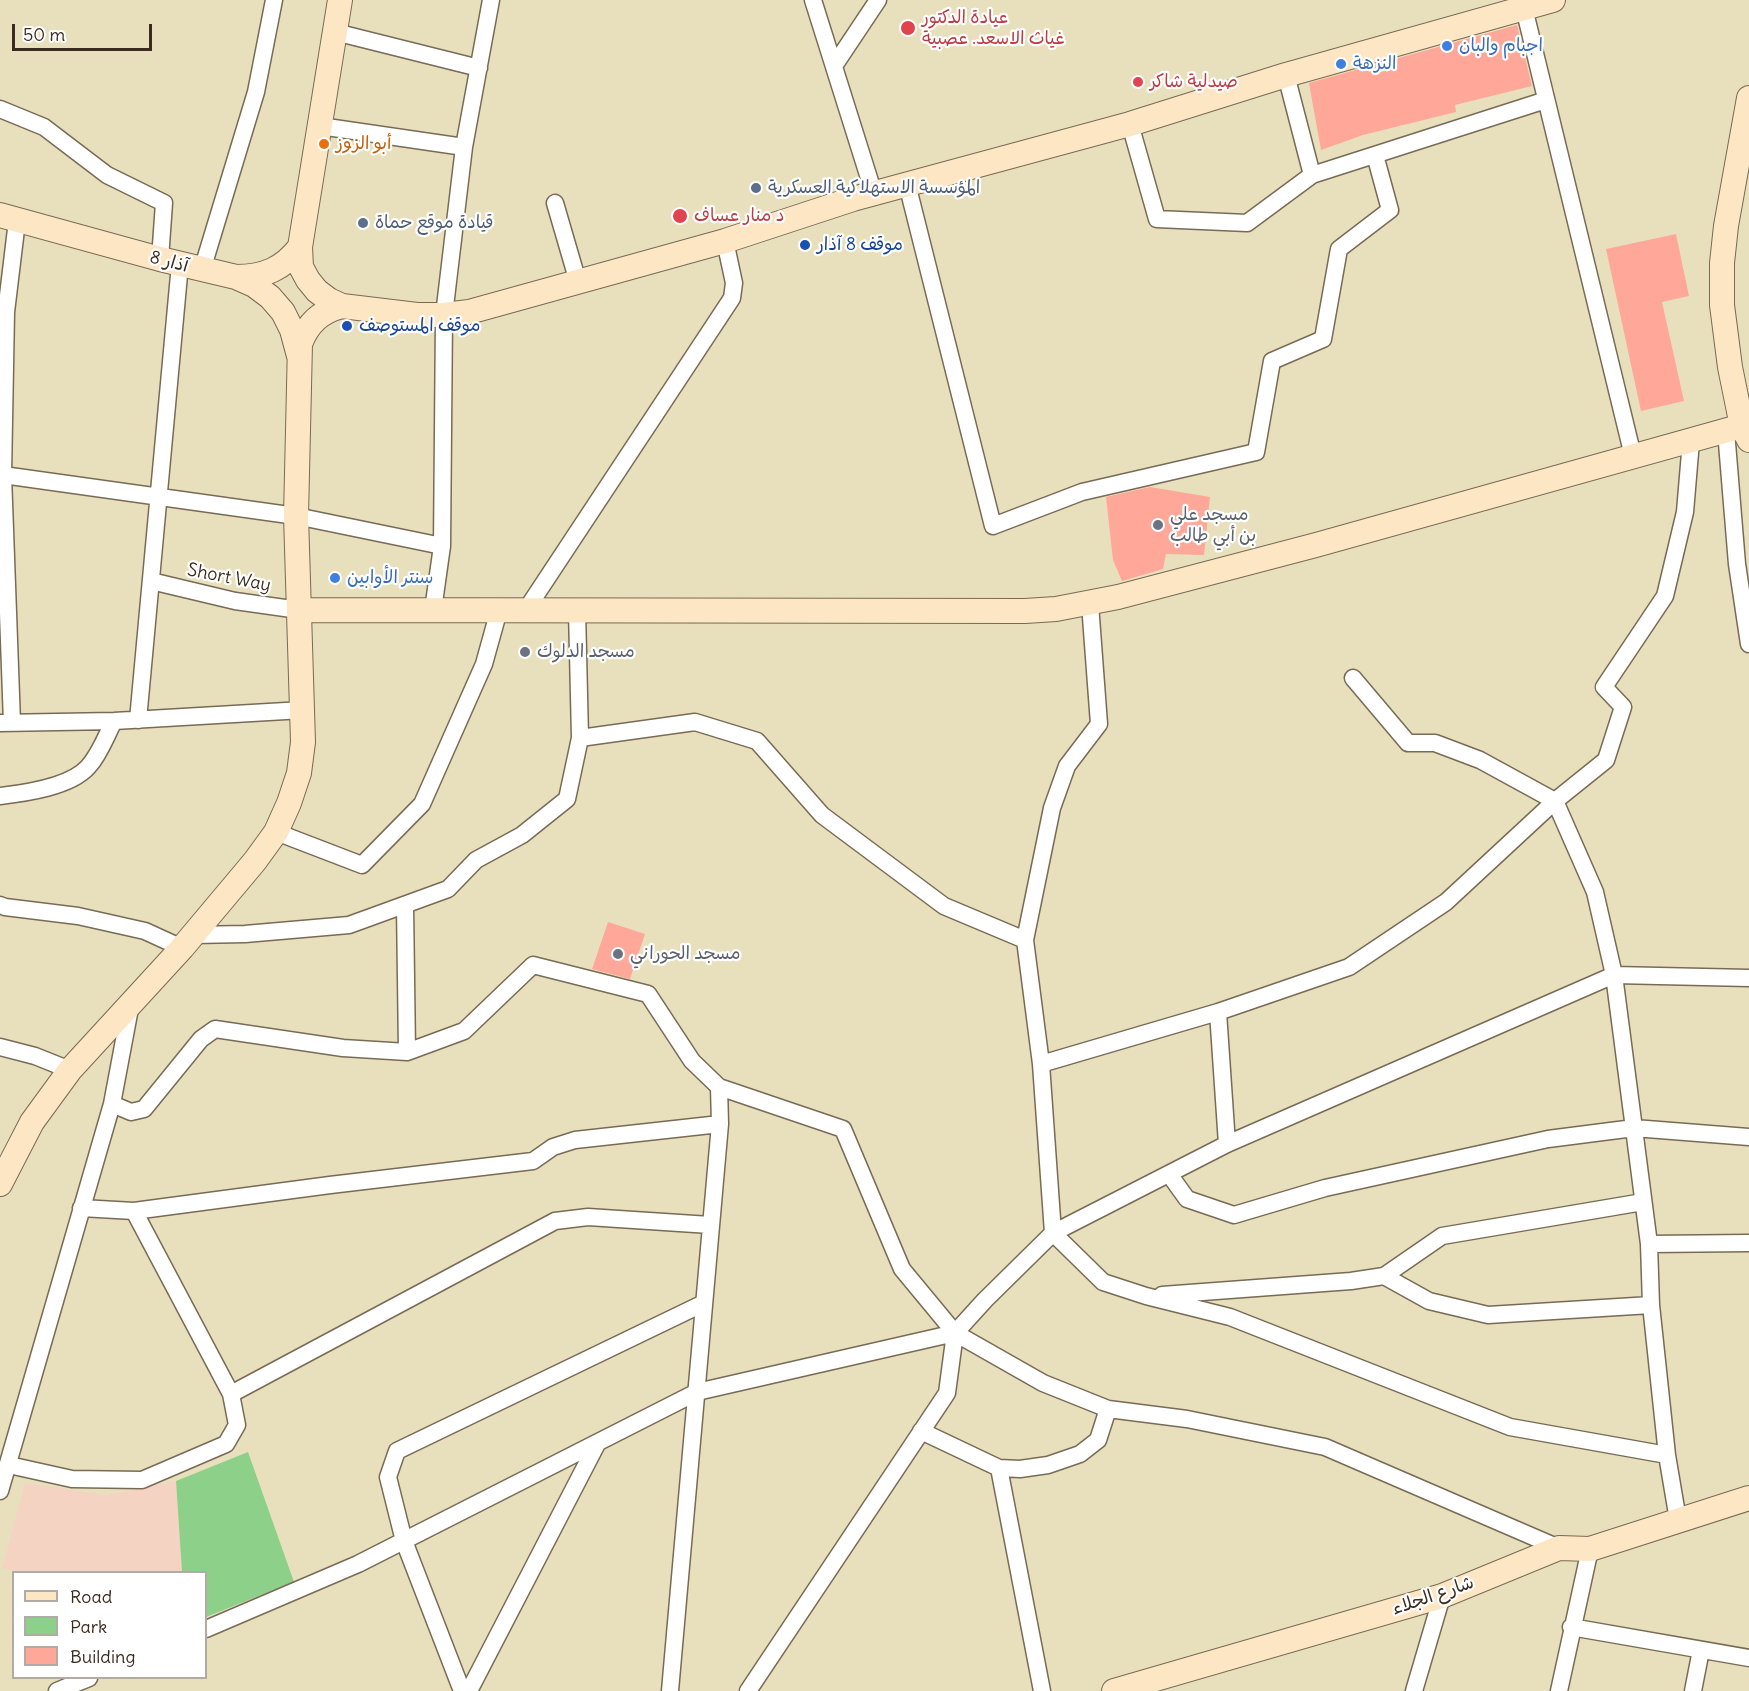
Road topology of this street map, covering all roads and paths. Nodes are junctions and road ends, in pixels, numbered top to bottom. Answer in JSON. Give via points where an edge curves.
{"nodes":[{"id":1,"x":274,"y":0,"type":"edge"},
{"id":2,"x":340,"y":0,"type":"edge"},
{"id":3,"x":491,"y":0,"type":"edge"},
{"id":4,"x":813,"y":0,"type":"edge"},
{"id":5,"x":878,"y":0,"type":"edge"},
{"id":6,"x":1553,"y":0,"type":"edge"},
{"id":7,"x":1524,"y":8,"type":"junction"},
{"id":8,"x":335,"y":32,"type":"junction"},
{"id":9,"x":834,"y":66,"type":"junction"},
{"id":10,"x":479,"y":68,"type":"junction"},
{"id":11,"x":1286,"y":75,"type":"junction"},
{"id":12,"x":1749,"y":98,"type":"edge"},
{"id":13,"x":1546,"y":100,"type":"junction"},
{"id":14,"x":0,"y":109,"type":"edge"},
{"id":15,"x":1130,"y":124,"type":"junction"},
{"id":16,"x":320,"y":126,"type":"junction"},
{"id":17,"x":464,"y":147,"type":"junction"},
{"id":18,"x":1375,"y":155,"type":"junction"},
{"id":19,"x":1312,"y":175,"type":"junction"},
{"id":20,"x":907,"y":184,"type":"junction"},
{"id":21,"x":874,"y":194,"type":"junction"},
{"id":22,"x":555,"y":203,"type":"dead end"},
{"id":23,"x":9,"y":218,"type":"edge"},
{"id":24,"x":725,"y":241,"type":"junction"},
{"id":25,"x":300,"y":247,"type":"junction"},
{"id":26,"x":181,"y":265,"type":"junction"},
{"id":27,"x":236,"y":277,"type":"junction"},
{"id":28,"x":578,"y":282,"type":"junction"},
{"id":29,"x":342,"y":306,"type":"junction"},
{"id":30,"x":3,"y":312,"type":"edge"},
{"id":31,"x":444,"y":315,"type":"junction"},
{"id":32,"x":300,"y":357,"type":"junction"},
{"id":33,"x":1741,"y":430,"type":"edge"},
{"id":34,"x":1691,"y":441,"type":"junction"},
{"id":35,"x":1633,"y":456,"type":"junction"},
{"id":36,"x":3,"y":475,"type":"junction"},
{"id":37,"x":159,"y":497,"type":"junction"},
{"id":38,"x":296,"y":516,"type":"junction"},
{"id":39,"x":442,"y":546,"type":"junction"},
{"id":40,"x":151,"y":581,"type":"junction"},
{"id":41,"x":4,"y":585,"type":"edge"},
{"id":42,"x":1090,"y":604,"type":"junction"},
{"id":43,"x":299,"y":610,"type":"junction"},
{"id":44,"x":433,"y":610,"type":"junction"},
{"id":45,"x":499,"y":610,"type":"junction"},
{"id":46,"x":526,"y":610,"type":"junction"},
{"id":47,"x":577,"y":610,"type":"junction"},
{"id":48,"x":1749,"y":644,"type":"edge"},
{"id":49,"x":1353,"y":678,"type":"dead end"},
{"id":50,"x":303,"y":710,"type":"junction"},
{"id":51,"x":138,"y":720,"type":"junction"},
{"id":52,"x":114,"y":721,"type":"junction"},
{"id":53,"x":6,"y":723,"type":"edge"},
{"id":54,"x":580,"y":738,"type":"junction"},
{"id":55,"x":0,"y":796,"type":"edge"},
{"id":56,"x":1555,"y":801,"type":"junction"},
{"id":57,"x":276,"y":832,"type":"junction"},
{"id":58,"x":0,"y":905,"type":"edge"},
{"id":59,"x":405,"y":905,"type":"junction"},
{"id":60,"x":1025,"y":940,"type":"junction"},
{"id":61,"x":188,"y":942,"type":"junction"},
{"id":62,"x":1614,"y":975,"type":"junction"},
{"id":63,"x":1749,"y":978,"type":"edge"},
{"id":64,"x":131,"y":1003,"type":"junction"},
{"id":65,"x":1218,"y":1012,"type":"junction"},
{"id":66,"x":0,"y":1047,"type":"edge"},
{"id":67,"x":407,"y":1052,"type":"junction"},
{"id":68,"x":1041,"y":1064,"type":"junction"},
{"id":69,"x":70,"y":1070,"type":"junction"},
{"id":70,"x":719,"y":1087,"type":"junction"},
{"id":71,"x":112,"y":1104,"type":"junction"},
{"id":72,"x":720,"y":1124,"type":"junction"},
{"id":73,"x":1634,"y":1128,"type":"junction"},
{"id":74,"x":1749,"y":1137,"type":"edge"},
{"id":75,"x":1227,"y":1144,"type":"junction"},
{"id":76,"x":1169,"y":1174,"type":"junction"},
{"id":77,"x":0,"y":1184,"type":"edge"},
{"id":78,"x":1643,"y":1202,"type":"junction"},
{"id":79,"x":81,"y":1208,"type":"junction"},
{"id":80,"x":134,"y":1211,"type":"junction"},
{"id":81,"x":710,"y":1225,"type":"junction"},
{"id":82,"x":1053,"y":1233,"type":"junction"},
{"id":83,"x":1749,"y":1243,"type":"edge"},
{"id":84,"x":1649,"y":1244,"type":"junction"},
{"id":85,"x":1383,"y":1276,"type":"junction"},
{"id":86,"x":1146,"y":1296,"type":"junction"},
{"id":87,"x":704,"y":1304,"type":"junction"},
{"id":88,"x":1651,"y":1305,"type":"junction"},
{"id":89,"x":955,"y":1333,"type":"junction"},
{"id":90,"x":697,"y":1392,"type":"junction"},
{"id":91,"x":231,"y":1394,"type":"junction"},
{"id":92,"x":1108,"y":1409,"type":"junction"},
{"id":93,"x":921,"y":1431,"type":"junction"},
{"id":94,"x":598,"y":1442,"type":"junction"},
{"id":95,"x":1667,"y":1455,"type":"junction"},
{"id":96,"x":9,"y":1466,"type":"junction"},
{"id":97,"x":999,"y":1468,"type":"junction"},
{"id":98,"x":0,"y":1491,"type":"edge"},
{"id":99,"x":1749,"y":1498,"type":"edge"},
{"id":100,"x":1678,"y":1520,"type":"junction"},
{"id":101,"x":404,"y":1541,"type":"junction"},
{"id":102,"x":1559,"y":1548,"type":"junction"},
{"id":103,"x":1590,"y":1549,"type":"junction"},
{"id":104,"x":1442,"y":1596,"type":"junction"},
{"id":105,"x":1571,"y":1627,"type":"junction"},
{"id":106,"x":207,"y":1629,"type":"edge"},
{"id":107,"x":1701,"y":1650,"type":"junction"},
{"id":108,"x":1749,"y":1658,"type":"edge"},
{"id":109,"x":84,"y":1679,"type":"edge"},
{"id":110,"x":1119,"y":1690,"type":"edge"},
{"id":111,"x":57,"y":1691,"type":"edge"},
{"id":112,"x":462,"y":1691,"type":"edge"},
{"id":113,"x":469,"y":1691,"type":"edge"},
{"id":114,"x":670,"y":1691,"type":"edge"},
{"id":115,"x":748,"y":1691,"type":"edge"},
{"id":116,"x":1042,"y":1691,"type":"edge"},
{"id":117,"x":1414,"y":1691,"type":"edge"},
{"id":118,"x":1559,"y":1691,"type":"edge"},
{"id":119,"x":1693,"y":1691,"type":"edge"}],
"edges":[{"from":1,"to":26,"type":"street","via":[[256,92]]},
{"from":2,"to":8,"type":"main road"},
{"from":3,"to":10,"type":"street"},
{"from":4,"to":9,"type":"street"},
{"from":5,"to":9,"type":"street"},
{"from":6,"to":7,"type":"main road"},
{"from":7,"to":11,"type":"main road"},
{"from":7,"to":13,"type":"street"},
{"from":8,"to":10,"type":"street"},
{"from":8,"to":16,"type":"main road"},
{"from":9,"to":21,"type":"street"},
{"from":10,"to":17,"type":"street"},
{"from":11,"to":15,"type":"main road"},
{"from":11,"to":19,"type":"street"},
{"from":12,"to":33,"type":"main road","via":[[1722,263],[1722,305]]},
{"from":13,"to":18,"type":"street"},
{"from":13,"to":35,"type":"street"},
{"from":14,"to":26,"type":"street","via":[[44,127],[107,175],[164,203]]},
{"from":15,"to":19,"type":"street","via":[[1157,219],[1247,223]]},
{"from":15,"to":20,"type":"main road"},
{"from":16,"to":17,"type":"street"},
{"from":16,"to":25,"type":"main road"},
{"from":17,"to":31,"type":"street"},
{"from":18,"to":19,"type":"street"},
{"from":18,"to":20,"type":"street","via":[[1390,210],[1339,249],[1323,339],[1272,361],[1256,452],[1082,492],[993,526]]},
{"from":20,"to":21,"type":"main road"},
{"from":21,"to":24,"type":"main road"},
{"from":22,"to":28,"type":"street"},
{"from":23,"to":26,"type":"main road","name":"8 آذار"},
{"from":23,"to":30,"type":"street"},
{"from":24,"to":28,"type":"main road"},
{"from":24,"to":46,"type":"street","via":[[734,283],[732,298]]},
{"from":25,"to":27,"type":"main road","via":[[291,259],[266,274]]},
{"from":25,"to":29,"type":"main road","via":[[301,267],[308,280],[317,291]]},
{"from":26,"to":27,"type":"main road","name":"8 آذار"},
{"from":26,"to":37,"type":"street"},
{"from":27,"to":32,"type":"main road","name":"8 آذار","via":[[254,285],[283,312]]},
{"from":28,"to":31,"type":"main road","via":[[493,307]]},
{"from":29,"to":31,"type":"main road"},
{"from":29,"to":32,"type":"main road","via":[[311,323],[300,344]]},
{"from":30,"to":36,"type":"street"},
{"from":31,"to":39,"type":"street"},
{"from":32,"to":38,"type":"main road"},
{"from":33,"to":34,"type":"main road"},
{"from":33,"to":48,"type":"street","via":[[1737,564]]},
{"from":34,"to":35,"type":"main road"},
{"from":34,"to":56,"type":"street","via":[[1685,512],[1665,596],[1604,687],[1623,707],[1606,760]]},
{"from":35,"to":42,"type":"main road"},
{"from":36,"to":37,"type":"street"},
{"from":36,"to":41,"type":"street"},
{"from":37,"to":38,"type":"street"},
{"from":37,"to":40,"type":"street"},
{"from":38,"to":39,"type":"street"},
{"from":38,"to":43,"type":"main road"},
{"from":39,"to":44,"type":"street"},
{"from":40,"to":43,"type":"street","name":"Short Way","via":[[235,601]]},
{"from":40,"to":51,"type":"street"},
{"from":41,"to":53,"type":"street"},
{"from":42,"to":47,"type":"main road","via":[[1025,611]]},
{"from":42,"to":60,"type":"street","via":[[1099,724],[1067,766],[1052,808]]},
{"from":43,"to":44,"type":"main road"},
{"from":43,"to":50,"type":"main road"},
{"from":44,"to":45,"type":"main road"},
{"from":45,"to":46,"type":"main road"},
{"from":45,"to":57,"type":"street","via":[[484,664],[422,804],[362,865]]},
{"from":46,"to":47,"type":"main road"},
{"from":47,"to":54,"type":"street"},
{"from":49,"to":56,"type":"street","via":[[1408,743],[1435,743],[1480,759]]},
{"from":50,"to":51,"type":"street"},
{"from":50,"to":57,"type":"main road","via":[[299,773]]},
{"from":51,"to":52,"type":"street"},
{"from":52,"to":53,"type":"street"},
{"from":52,"to":55,"type":"street","via":[[88,768],[73,778]]},
{"from":54,"to":59,"type":"street","via":[[567,799],[522,835],[476,860],[448,889]]},
{"from":54,"to":60,"type":"street","via":[[695,722],[757,741],[822,815],[944,906]]},
{"from":56,"to":62,"type":"street","via":[[1595,892]]},
{"from":56,"to":65,"type":"street","via":[[1446,902],[1349,967]]},
{"from":57,"to":61,"type":"main road"},
{"from":58,"to":61,"type":"street","via":[[78,916]]},
{"from":59,"to":61,"type":"street","via":[[349,925]]},
{"from":59,"to":67,"type":"street"},
{"from":60,"to":68,"type":"street"},
{"from":61,"to":64,"type":"main road"},
{"from":62,"to":63,"type":"street"},
{"from":62,"to":73,"type":"street"},
{"from":62,"to":75,"type":"street"},
{"from":64,"to":69,"type":"main road"},
{"from":64,"to":71,"type":"street"},
{"from":65,"to":68,"type":"street"},
{"from":65,"to":75,"type":"street"},
{"from":66,"to":69,"type":"street"},
{"from":67,"to":70,"type":"street","via":[[464,1031],[533,965],[648,994],[693,1062]]},
{"from":67,"to":71,"type":"street","via":[[343,1048],[215,1029],[201,1039],[144,1109],[131,1112]]},
{"from":68,"to":82,"type":"street"},
{"from":69,"to":77,"type":"main road","via":[[32,1122]]},
{"from":70,"to":72,"type":"street"},
{"from":70,"to":89,"type":"street","via":[[843,1129],[902,1269]]},
{"from":71,"to":79,"type":"street"},
{"from":72,"to":80,"type":"street","via":[[575,1140],[553,1147],[533,1161]]},
{"from":72,"to":81,"type":"street"},
{"from":73,"to":74,"type":"street"},
{"from":73,"to":76,"type":"street","via":[[1548,1139],[1325,1188],[1234,1215],[1187,1199]]},
{"from":73,"to":78,"type":"street"},
{"from":75,"to":76,"type":"street"},
{"from":76,"to":82,"type":"street"},
{"from":78,"to":84,"type":"street"},
{"from":78,"to":85,"type":"street","via":[[1442,1236]]},
{"from":79,"to":80,"type":"street"},
{"from":79,"to":96,"type":"street"},
{"from":80,"to":91,"type":"street"},
{"from":81,"to":87,"type":"street"},
{"from":81,"to":91,"type":"street","via":[[588,1218],[555,1221]]},
{"from":82,"to":86,"type":"street","via":[[1103,1282]]},
{"from":82,"to":89,"type":"street"},
{"from":83,"to":84,"type":"street"},
{"from":84,"to":88,"type":"street"},
{"from":85,"to":86,"type":"street"},
{"from":85,"to":88,"type":"street","via":[[1429,1301],[1488,1315]]},
{"from":86,"to":95,"type":"street","via":[[1230,1317],[1510,1427]]},
{"from":87,"to":90,"type":"street"},
{"from":87,"to":101,"type":"street","via":[[397,1451],[388,1477]]},
{"from":88,"to":95,"type":"street"},
{"from":89,"to":90,"type":"street"},
{"from":89,"to":92,"type":"street","via":[[1043,1383]]},
{"from":89,"to":93,"type":"street","via":[[947,1393]]},
{"from":90,"to":94,"type":"street"},
{"from":90,"to":114,"type":"street"},
{"from":91,"to":96,"type":"street","via":[[237,1425],[226,1444],[142,1480],[72,1479]]},
{"from":92,"to":97,"type":"street","via":[[1098,1440],[1080,1454],[1048,1465]]},
{"from":92,"to":102,"type":"street","via":[[1187,1419],[1325,1447]]},
{"from":93,"to":97,"type":"street"},
{"from":93,"to":115,"type":"street"},
{"from":94,"to":101,"type":"street"},
{"from":94,"to":113,"type":"street"},
{"from":95,"to":100,"type":"street"},
{"from":96,"to":98,"type":"street"},
{"from":97,"to":116,"type":"street"},
{"from":99,"to":100,"type":"main road","name":"شارع الجلاء"},
{"from":100,"to":103,"type":"main road","name":"شارع الجلاء"},
{"from":101,"to":106,"type":"street"},
{"from":101,"to":112,"type":"street"},
{"from":102,"to":103,"type":"main road","name":"شارع الجلاء"},
{"from":102,"to":104,"type":"main road","name":"شارع الجلاء"},
{"from":103,"to":105,"type":"street"},
{"from":104,"to":110,"type":"main road","name":"شارع الجلاء"},
{"from":104,"to":117,"type":"street"},
{"from":105,"to":107,"type":"street"},
{"from":105,"to":118,"type":"street"},
{"from":107,"to":108,"type":"street"},
{"from":107,"to":119,"type":"street"},
{"from":109,"to":111,"type":"street"}]}
